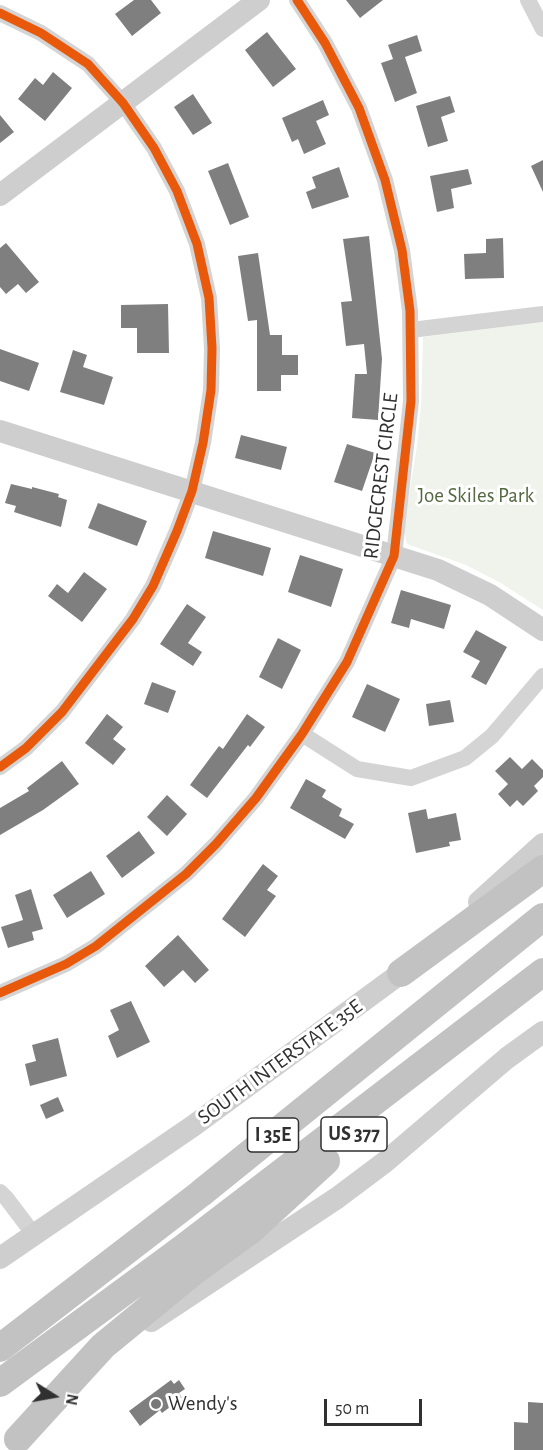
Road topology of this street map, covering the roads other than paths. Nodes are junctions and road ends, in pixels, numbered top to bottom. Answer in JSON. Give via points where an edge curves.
{"nodes":[{"id":1,"x":259,"y":0,"type":"edge"},
{"id":2,"x":297,"y":0,"type":"edge"},
{"id":3,"x":528,"y":0,"type":"edge"},
{"id":4,"x":0,"y":13,"type":"edge"},
{"id":5,"x":543,"y":29,"type":"edge"},
{"id":6,"x":123,"y":103,"type":"junction"},
{"id":7,"x":0,"y":195,"type":"edge"},
{"id":8,"x":543,"y":314,"type":"edge"},
{"id":9,"x":411,"y":330,"type":"junction"},
{"id":10,"x":0,"y":432,"type":"edge"},
{"id":11,"x":192,"y":491,"type":"junction"},
{"id":12,"x":394,"y":556,"type":"junction"},
{"id":13,"x":543,"y":630,"type":"edge"},
{"id":14,"x":543,"y":676,"type":"edge"},
{"id":15,"x":302,"y":734,"type":"junction"},
{"id":16,"x":0,"y":767,"type":"edge"},
{"id":17,"x":543,"y":844,"type":"edge"},
{"id":18,"x":543,"y":869,"type":"edge"},
{"id":19,"x":543,"y":916,"type":"edge"},
{"id":20,"x":543,"y":972,"type":"edge"},
{"id":21,"x":401,"y":973,"type":"junction"},
{"id":22,"x":0,"y":993,"type":"edge"},
{"id":23,"x":543,"y":1032,"type":"edge"},
{"id":24,"x":457,"y":1039,"type":"junction"},
{"id":25,"x":0,"y":1192,"type":"edge"},
{"id":26,"x":35,"y":1236,"type":"junction"},
{"id":27,"x":0,"y":1258,"type":"edge"},
{"id":28,"x":0,"y":1348,"type":"edge"},
{"id":29,"x":0,"y":1383,"type":"edge"},
{"id":30,"x":13,"y":1444,"type":"edge"}],
"edges":[{"from":1,"to":6,"type":"main road"},
{"from":2,"to":9,"type":"street","name":"RIDGECREST CIRCLE","via":[[359,108],[385,180],[402,250]]},
{"from":3,"to":5,"type":"street"},
{"from":4,"to":6,"type":"street","via":[[41,33],[88,64]]},
{"from":6,"to":7,"type":"main road"},
{"from":6,"to":11,"type":"street","via":[[154,147],[177,191],[197,244],[209,298],[211,390]]},
{"from":8,"to":9,"type":"street"},
{"from":9,"to":12,"type":"street","name":"RIDGECREST CIRCLE","via":[[411,401]]},
{"from":10,"to":11,"type":"main road"},
{"from":11,"to":12,"type":"main road"},
{"from":11,"to":16,"type":"street","via":[[153,586],[133,619],[62,712],[26,748]]},
{"from":12,"to":13,"type":"main road","via":[[456,578]]},
{"from":12,"to":15,"type":"street","name":"RIDGECREST CIRCLE","via":[[347,662]]},
{"from":14,"to":15,"type":"street","via":[[492,736],[465,758],[411,777],[357,769]]},
{"from":15,"to":22,"type":"street","name":"RIDGECREST CIRCLE","via":[[256,798],[186,874],[96,946]]},
{"from":17,"to":21,"type":"main road","name":"SOUTH INTERSTATE 35E"},
{"from":18,"to":21,"type":"highway"},
{"from":19,"to":28,"type":"highway","number":"I 35E","via":[[200,1194]]},
{"from":20,"to":24,"type":"highway","number":"I 35E"},
{"from":21,"to":26,"type":"main road","name":"SOUTH INTERSTATE 35E"},
{"from":23,"to":30,"type":"main road","via":[[337,1198],[130,1334],[54,1401]]},
{"from":24,"to":29,"type":"highway","number":"I 35E"},
{"from":24,"to":30,"type":"highway","number":"US 377","via":[[251,1230],[103,1346]]},
{"from":25,"to":26,"type":"street"},
{"from":26,"to":27,"type":"main road","name":"SOUTH INTERSTATE 35E"}]}
